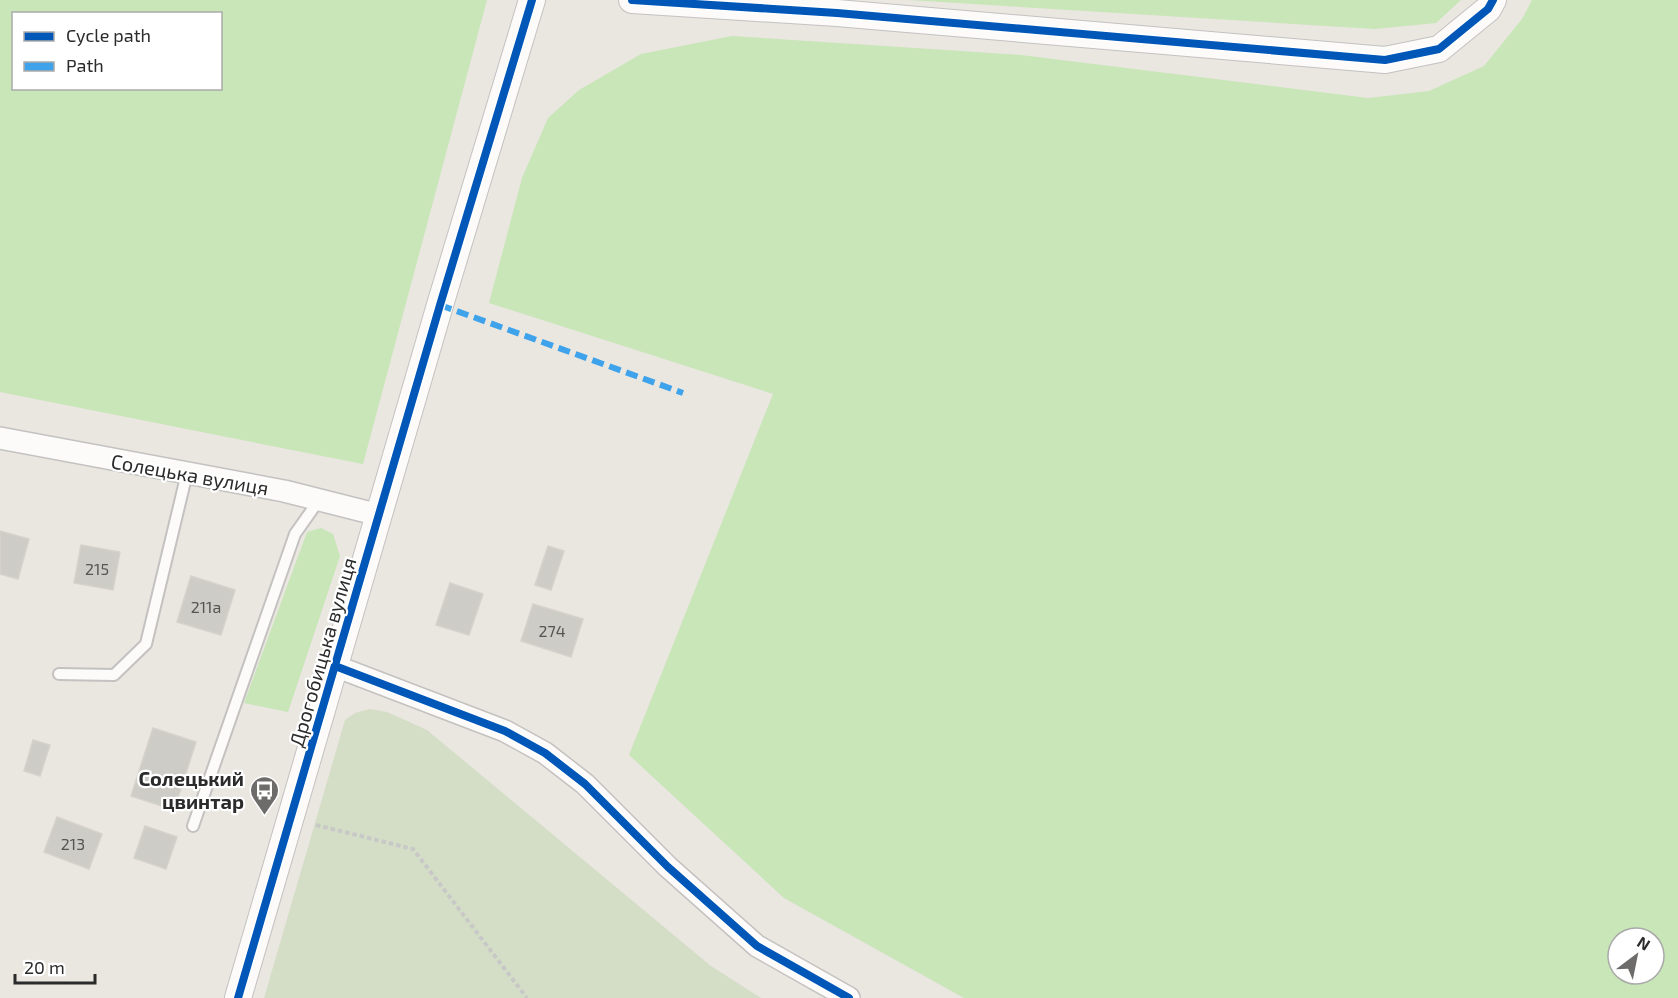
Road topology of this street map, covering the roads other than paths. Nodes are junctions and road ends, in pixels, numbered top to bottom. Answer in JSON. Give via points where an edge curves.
{"nodes":[{"id":1,"x":532,"y":0,"type":"edge"},
{"id":2,"x":632,"y":0,"type":"edge"},
{"id":3,"x":1493,"y":0,"type":"edge"},
{"id":4,"x":0,"y":438,"type":"edge"},
{"id":5,"x":187,"y":473,"type":"junction"},
{"id":6,"x":319,"y":500,"type":"junction"},
{"id":7,"x":379,"y":515,"type":"junction"},
{"id":8,"x":335,"y":666,"type":"junction"},
{"id":9,"x":59,"y":674,"type":"dead end"},
{"id":10,"x":193,"y":826,"type":"dead end"},
{"id":11,"x":238,"y":998,"type":"edge"},
{"id":12,"x":849,"y":998,"type":"edge"}],
"edges":[{"from":1,"to":7,"type":"street","name":"Дрогобицька вулиця"},
{"from":2,"to":3,"type":"street","via":[[849,14],[1385,60],[1438,50],[1488,9]]},
{"from":4,"to":5,"type":"street","name":"Солецька вулиця"},
{"from":5,"to":6,"type":"street","name":"Солецька вулиця"},
{"from":5,"to":9,"type":"lane","via":[[146,644],[114,675]]},
{"from":6,"to":7,"type":"street","name":"Солецька вулиця"},
{"from":6,"to":10,"type":"lane","via":[[295,534]]},
{"from":7,"to":8,"type":"street","name":"Дрогобицька вулиця"},
{"from":8,"to":11,"type":"street","name":"Дрогобицька вулиця"},
{"from":8,"to":12,"type":"street","via":[[505,731],[545,753],[585,784],[668,867],[757,946]]}]}
